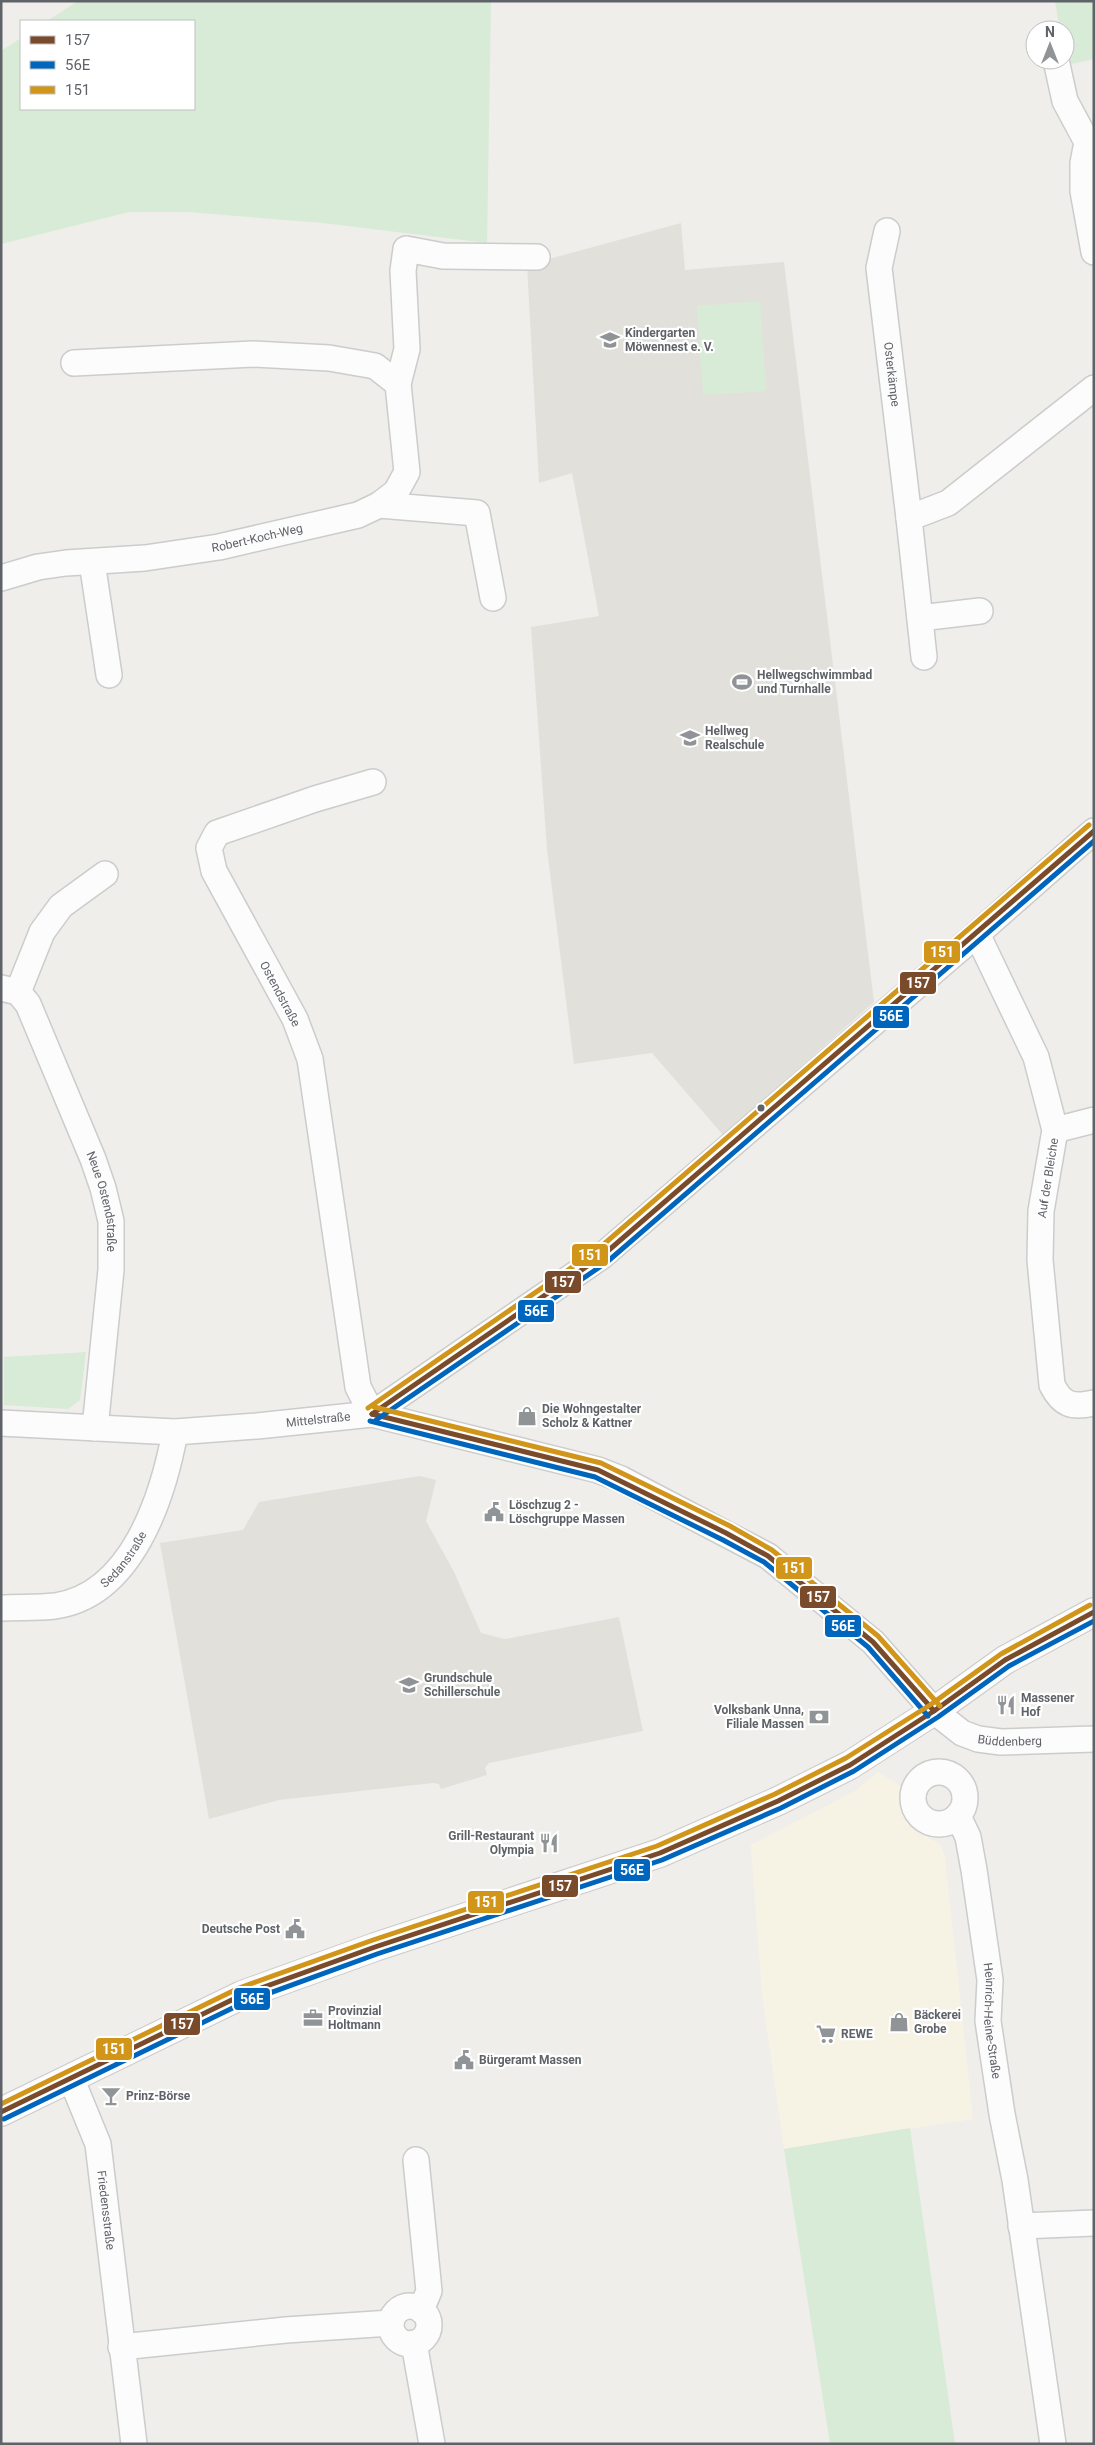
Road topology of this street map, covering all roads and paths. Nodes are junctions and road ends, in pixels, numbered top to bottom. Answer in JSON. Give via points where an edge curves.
{"nodes":[{"id":1,"x":1058,"y":70,"type":"edge"},
{"id":2,"x":1090,"y":135,"type":"edge"},
{"id":3,"x":886,"y":231,"type":"dead end"},
{"id":4,"x":1094,"y":252,"type":"edge"},
{"id":5,"x":537,"y":257,"type":"dead end"},
{"id":6,"x":74,"y":363,"type":"dead end"},
{"id":7,"x":398,"y":384,"type":"junction"},
{"id":8,"x":1094,"y":388,"type":"edge"},
{"id":9,"x":378,"y":505,"type":"junction"},
{"id":10,"x":909,"y":518,"type":"junction"},
{"id":11,"x":92,"y":562,"type":"junction"},
{"id":12,"x":1,"y":578,"type":"edge"},
{"id":13,"x":493,"y":598,"type":"dead end"},
{"id":14,"x":980,"y":611,"type":"dead end"},
{"id":15,"x":920,"y":618,"type":"junction"},
{"id":16,"x":924,"y":657,"type":"dead end"},
{"id":17,"x":110,"y":675,"type":"dead end"},
{"id":18,"x":373,"y":782,"type":"dead end"},
{"id":19,"x":1094,"y":831,"type":"edge"},
{"id":20,"x":105,"y":874,"type":"dead end"},
{"id":21,"x":977,"y":934,"type":"junction"},
{"id":22,"x":10,"y":990,"type":"edge"},
{"id":23,"x":1094,"y":1120,"type":"edge"},
{"id":24,"x":1055,"y":1130,"type":"junction"},
{"id":25,"x":1094,"y":1403,"type":"edge"},
{"id":26,"x":372,"y":1414,"type":"junction"},
{"id":27,"x":1,"y":1423,"type":"edge"},
{"id":28,"x":95,"y":1428,"type":"junction"},
{"id":29,"x":175,"y":1432,"type":"junction"},
{"id":30,"x":1,"y":1608,"type":"edge"},
{"id":31,"x":1094,"y":1612,"type":"edge"},
{"id":32,"x":934,"y":1711,"type":"junction"},
{"id":33,"x":1094,"y":1739,"type":"edge"},
{"id":34,"x":958,"y":1816,"type":"dead end"},
{"id":35,"x":71,"y":2078,"type":"junction"},
{"id":36,"x":1,"y":2112,"type":"edge"},
{"id":37,"x":416,"y":2160,"type":"dead end"},
{"id":38,"x":1094,"y":2223,"type":"edge"},
{"id":39,"x":1021,"y":2226,"type":"junction"},
{"id":40,"x":421,"y":2310,"type":"junction"},
{"id":41,"x":391,"y":2323,"type":"junction"},
{"id":42,"x":414,"y":2343,"type":"junction"},
{"id":43,"x":121,"y":2347,"type":"junction"},
{"id":44,"x":134,"y":2444,"type":"edge"},
{"id":45,"x":432,"y":2444,"type":"edge"},
{"id":46,"x":1053,"y":2444,"type":"edge"}],
"edges":[{"from":1,"to":2,"type":"street","via":[[1065,101]]},
{"from":2,"to":4,"type":"street","via":[[1083,163],[1083,191]]},
{"from":3,"to":10,"type":"street","name":"Osterkämpe","via":[[879,268]]},
{"from":5,"to":7,"type":"street","name":"Robert-Koch-Weg","via":[[443,256],[406,249],[403,271],[407,349]]},
{"from":6,"to":7,"type":"street","via":[[253,354],[329,358],[375,366]]},
{"from":7,"to":9,"type":"street","name":"Robert-Koch-Weg","via":[[407,472],[396,492]]},
{"from":8,"to":10,"type":"street","via":[[948,503]]},
{"from":9,"to":11,"type":"street","name":"Robert-Koch-Weg","via":[[358,515],[220,547]]},
{"from":9,"to":13,"type":"street","via":[[477,513]]},
{"from":10,"to":15,"type":"street","name":"Osterkämpe"},
{"from":11,"to":12,"type":"street","name":"Robert-Koch-Weg","via":[[38,567]]},
{"from":11,"to":17,"type":"street"},
{"from":14,"to":15,"type":"street"},
{"from":15,"to":16,"type":"street","name":"Osterkämpe"},
{"from":18,"to":26,"type":"street","name":"Ostendstraße","via":[[217,833],[209,848],[214,871],[295,1019],[310,1059],[358,1386]]},
{"from":19,"to":21,"type":"street"},
{"from":20,"to":22,"type":"street","name":"Neue Ostendstraße","via":[[61,906],[42,932]]},
{"from":21,"to":24,"type":"street","name":"Auf der Bleiche","via":[[1036,1057]]},
{"from":21,"to":26,"type":"street","via":[[602,1256]]},
{"from":22,"to":28,"type":"street","name":"Neue Ostendstraße","via":[[28,1004],[93,1159],[111,1221],[112,1270]]},
{"from":23,"to":24,"type":"street"},
{"from":24,"to":25,"type":"street","name":"Auf der Bleiche","via":[[1041,1211],[1040,1260],[1052,1386],[1058,1398],[1067,1404]]},
{"from":26,"to":29,"type":"street","name":"Mittelstraße"},
{"from":26,"to":32,"type":"street","name":"Mittelstraße","via":[[598,1470],[726,1532],[768,1556],[866,1636]]},
{"from":27,"to":28,"type":"street","name":"Mittelstraße"},
{"from":28,"to":29,"type":"street","name":"Mittelstraße"},
{"from":29,"to":30,"type":"street","name":"Sedanstraße","via":[[160,1490],[134,1551],[104,1585],[56,1606]]},
{"from":31,"to":32,"type":"main road","via":[[1005,1660]]},
{"from":32,"to":33,"type":"street","name":"Büddenberg","via":[[962,1733],[978,1739],[1001,1742]]},
{"from":32,"to":35,"type":"main road","via":[[850,1765],[668,1850],[375,1947],[242,1996]]},
{"from":34,"to":39,"type":"street","name":"Heinrich-Heine-Straße","via":[[968,1837],[974,1870],[990,1980],[988,2021]]},
{"from":35,"to":36,"type":"main road"},
{"from":35,"to":43,"type":"street","name":"Friedensstraße","via":[[98,2144]]},
{"from":37,"to":40,"type":"street","via":[[429,2291]]},
{"from":38,"to":39,"type":"street"},
{"from":39,"to":46,"type":"street","name":"Heinrich-Heine-Straße"},
{"from":40,"to":41,"type":"street","via":[[405,2307],[396,2313]]},
{"from":40,"to":42,"type":"street","via":[[429,2326],[425,2337]]},
{"from":41,"to":42,"type":"street","via":[[398,2339]]},
{"from":41,"to":43,"type":"street"},
{"from":42,"to":45,"type":"street"},
{"from":43,"to":44,"type":"street","name":"Friedensstraße"}]}
